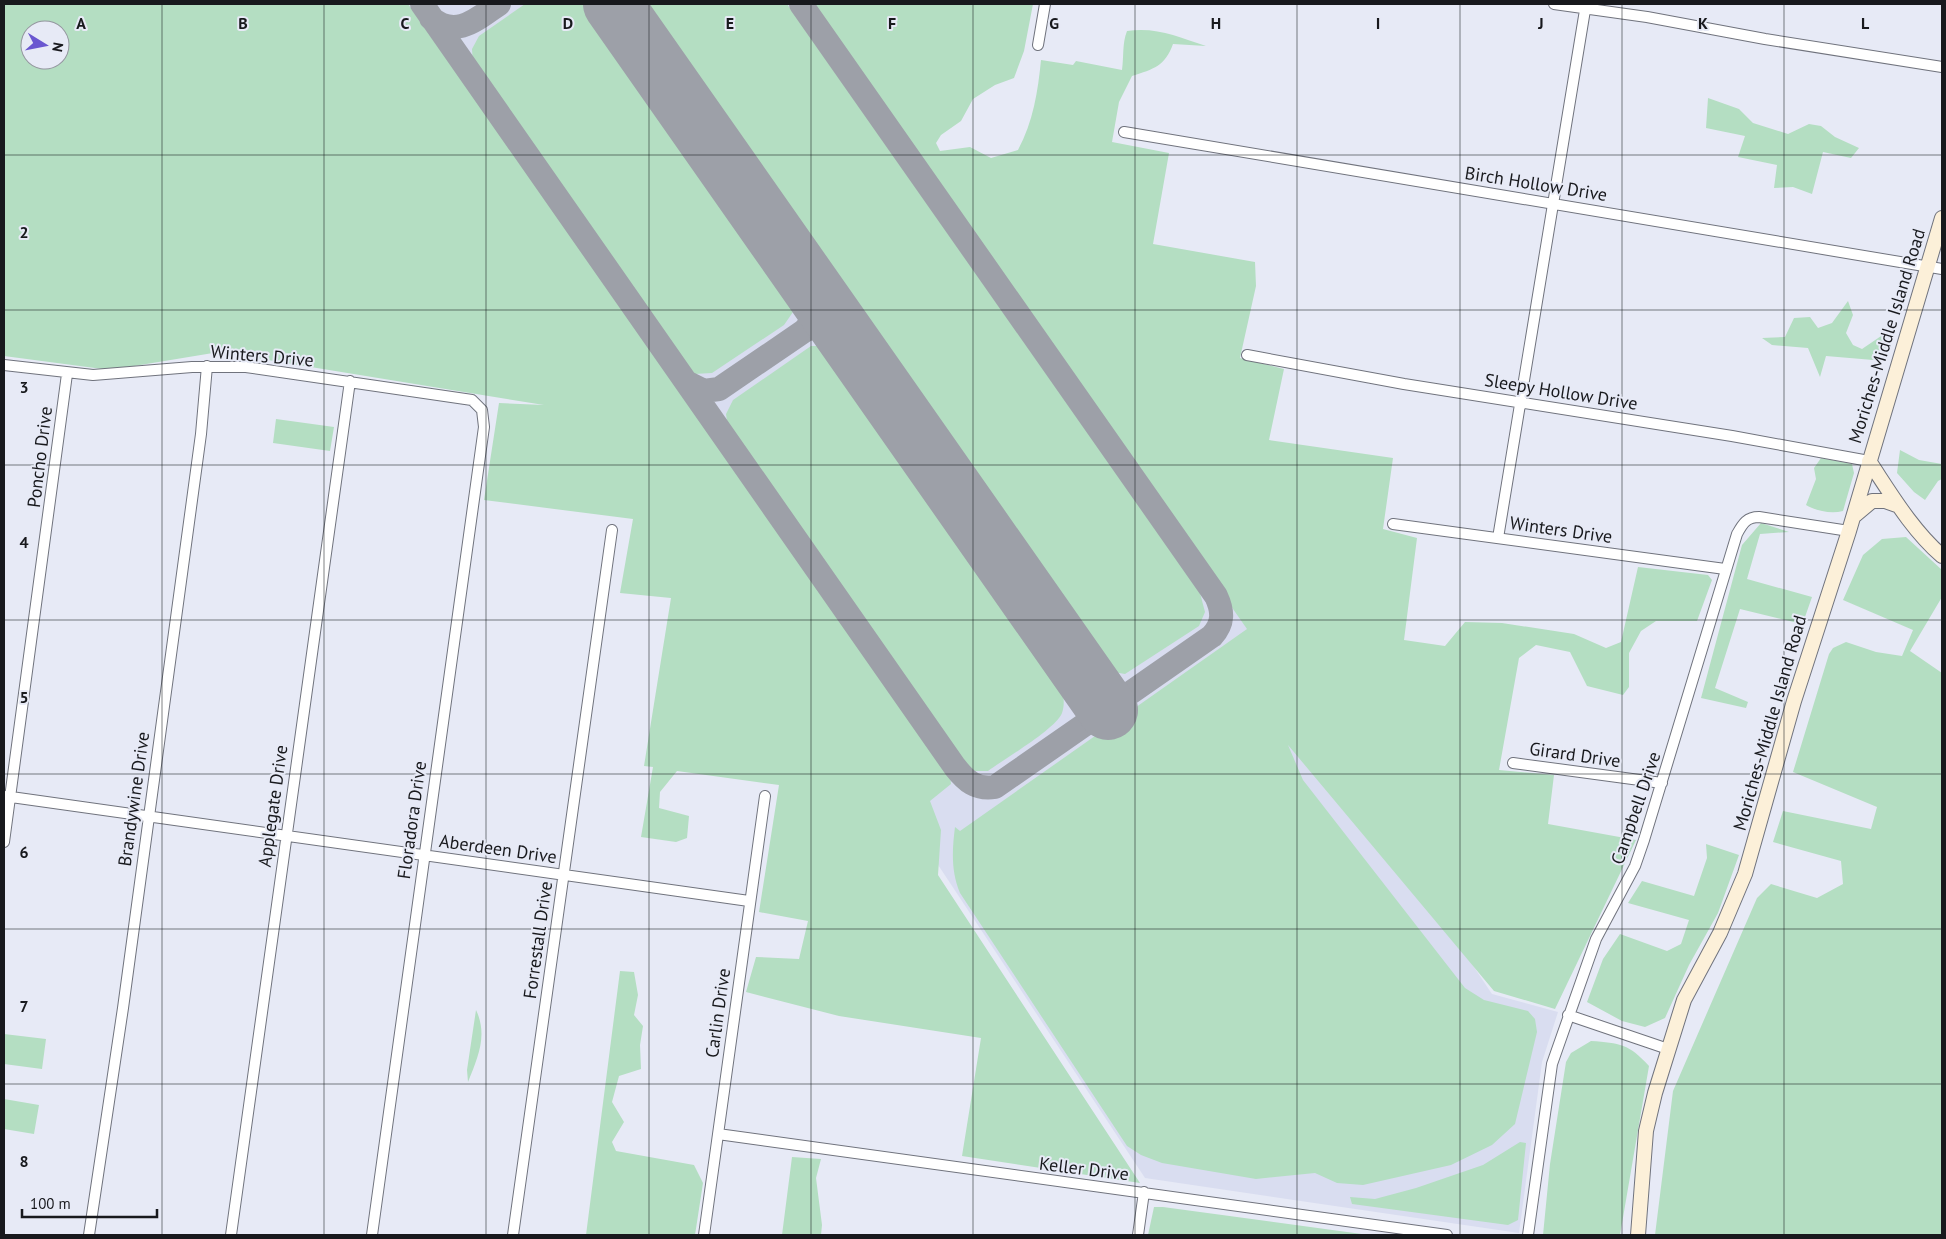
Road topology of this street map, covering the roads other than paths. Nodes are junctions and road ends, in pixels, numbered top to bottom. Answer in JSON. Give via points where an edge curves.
{"nodes":[{"id":1,"x":1045,"y":4,"type":"edge"},
{"id":2,"x":1554,"y":4,"type":"edge"},
{"id":3,"x":1586,"y":6,"type":"edge"},
{"id":4,"x":1038,"y":45,"type":"dead end"},
{"id":5,"x":1942,"y":67,"type":"edge"},
{"id":6,"x":1124,"y":132,"type":"dead end"},
{"id":7,"x":1553,"y":204,"type":"junction"},
{"id":8,"x":1942,"y":218,"type":"edge"},
{"id":9,"x":1935,"y":268,"type":"edge"},
{"id":10,"x":1247,"y":356,"type":"dead end"},
{"id":11,"x":4,"y":365,"type":"edge"},
{"id":12,"x":207,"y":366,"type":"junction"},
{"id":13,"x":67,"y":374,"type":"junction"},
{"id":14,"x":350,"y":381,"type":"junction"},
{"id":15,"x":1519,"y":401,"type":"junction"},
{"id":16,"x":482,"y":410,"type":"joint"},
{"id":17,"x":1869,"y":461,"type":"junction"},
{"id":18,"x":1899,"y":506,"type":"junction"},
{"id":19,"x":1393,"y":524,"type":"dead end"},
{"id":20,"x":1850,"y":524,"type":"junction"},
{"id":21,"x":612,"y":530,"type":"dead end"},
{"id":22,"x":1498,"y":538,"type":"junction"},
{"id":23,"x":1942,"y":556,"type":"edge"},
{"id":24,"x":1725,"y":569,"type":"junction"},
{"id":25,"x":1513,"y":764,"type":"dead end"},
{"id":26,"x":1662,"y":783,"type":"junction"},
{"id":27,"x":765,"y":796,"type":"dead end"},
{"id":28,"x":7,"y":797,"type":"edge"},
{"id":29,"x":148,"y":816,"type":"junction"},
{"id":30,"x":286,"y":835,"type":"junction"},
{"id":31,"x":4,"y":842,"type":"edge"},
{"id":32,"x":424,"y":854,"type":"junction"},
{"id":33,"x":564,"y":874,"type":"junction"},
{"id":34,"x":749,"y":901,"type":"junction"},
{"id":35,"x":1568,"y":1015,"type":"junction"},
{"id":36,"x":1668,"y":1049,"type":"junction"},
{"id":37,"x":718,"y":1134,"type":"junction"},
{"id":38,"x":1144,"y":1192,"type":"junction"},
{"id":39,"x":89,"y":1235,"type":"edge"},
{"id":40,"x":231,"y":1235,"type":"edge"},
{"id":41,"x":372,"y":1235,"type":"edge"},
{"id":42,"x":513,"y":1235,"type":"edge"},
{"id":43,"x":704,"y":1235,"type":"edge"},
{"id":44,"x":1138,"y":1235,"type":"edge"},
{"id":45,"x":1447,"y":1235,"type":"edge"},
{"id":46,"x":1528,"y":1235,"type":"edge"},
{"id":47,"x":1638,"y":1235,"type":"edge"}],
"edges":[{"from":1,"to":4,"type":"street"},
{"from":2,"to":3,"type":"street"},
{"from":3,"to":5,"type":"street"},
{"from":3,"to":7,"type":"street"},
{"from":6,"to":7,"type":"street","name":"Birch Hollow Drive"},
{"from":7,"to":9,"type":"street","name":"Birch Hollow Drive"},
{"from":7,"to":15,"type":"street"},
{"from":8,"to":9,"type":"main road","name":"Moriches-Middle Island Road"},
{"from":9,"to":17,"type":"main road","name":"Moriches-Middle Island Road"},
{"from":10,"to":15,"type":"street","name":"Sleepy Hollow Drive"},
{"from":11,"to":13,"type":"street","name":"Winters Drive"},
{"from":12,"to":13,"type":"street","name":"Winters Drive","via":[[120,374]]},
{"from":12,"to":14,"type":"street","name":"Winters Drive","via":[[246,367]]},
{"from":12,"to":29,"type":"street","name":"Brandywine Drive","via":[[201,434]]},
{"from":13,"to":28,"type":"street","name":"Poncho Drive"},
{"from":14,"to":16,"type":"street","name":"Winters Drive","via":[[472,400]]},
{"from":14,"to":30,"type":"street","name":"Applegate Drive"},
{"from":15,"to":17,"type":"street","name":"Sleepy Hollow Drive"},
{"from":15,"to":22,"type":"street"},
{"from":16,"to":32,"type":"street","name":"Floradora Drive","via":[[482,435]]},
{"from":17,"to":18,"type":"main road"},
{"from":17,"to":20,"type":"main road","name":"Moriches-Middle Island Road"},
{"from":18,"to":20,"type":"main road","via":[[1872,501]]},
{"from":18,"to":23,"type":"main road","via":[[1929,545]]},
{"from":19,"to":22,"type":"street","name":"Winters Drive"},
{"from":20,"to":24,"type":"street","name":"Campbell Drive","via":[[1751,517],[1737,534]]},
{"from":20,"to":36,"type":"main road","name":"Moriches-Middle Island Road","via":[[1794,701],[1745,874],[1720,934],[1684,1000]]},
{"from":21,"to":33,"type":"street","name":"Forrestall Drive"},
{"from":22,"to":24,"type":"street","name":"Winters Drive"},
{"from":24,"to":26,"type":"street","name":"Campbell Drive"},
{"from":25,"to":26,"type":"street","name":"Girard Drive"},
{"from":26,"to":35,"type":"street","name":"Campbell Drive","via":[[1635,866],[1596,939]]},
{"from":27,"to":34,"type":"street","name":"Carlin Drive"},
{"from":28,"to":29,"type":"street","name":"Aberdeen Drive"},
{"from":28,"to":31,"type":"street","name":"Poncho Drive"},
{"from":29,"to":30,"type":"street","name":"Aberdeen Drive"},
{"from":29,"to":39,"type":"street","name":"Brandywine Drive"},
{"from":30,"to":32,"type":"street","name":"Aberdeen Drive"},
{"from":30,"to":40,"type":"street","name":"Applegate Drive"},
{"from":32,"to":33,"type":"street","name":"Aberdeen Drive"},
{"from":32,"to":41,"type":"street","name":"Floradora Drive"},
{"from":33,"to":34,"type":"street","name":"Aberdeen Drive"},
{"from":33,"to":42,"type":"street","name":"Forrestall Drive"},
{"from":34,"to":37,"type":"street","name":"Carlin Drive"},
{"from":35,"to":36,"type":"street"},
{"from":35,"to":46,"type":"street","name":"Campbell Drive","via":[[1552,1064]]},
{"from":36,"to":47,"type":"main road","name":"Moriches-Middle Island Road","via":[[1646,1131]]},
{"from":37,"to":38,"type":"street","name":"Keller Drive"},
{"from":37,"to":43,"type":"street","name":"Carlin Drive"},
{"from":38,"to":44,"type":"street"},
{"from":38,"to":45,"type":"street","name":"Keller Drive"}]}
